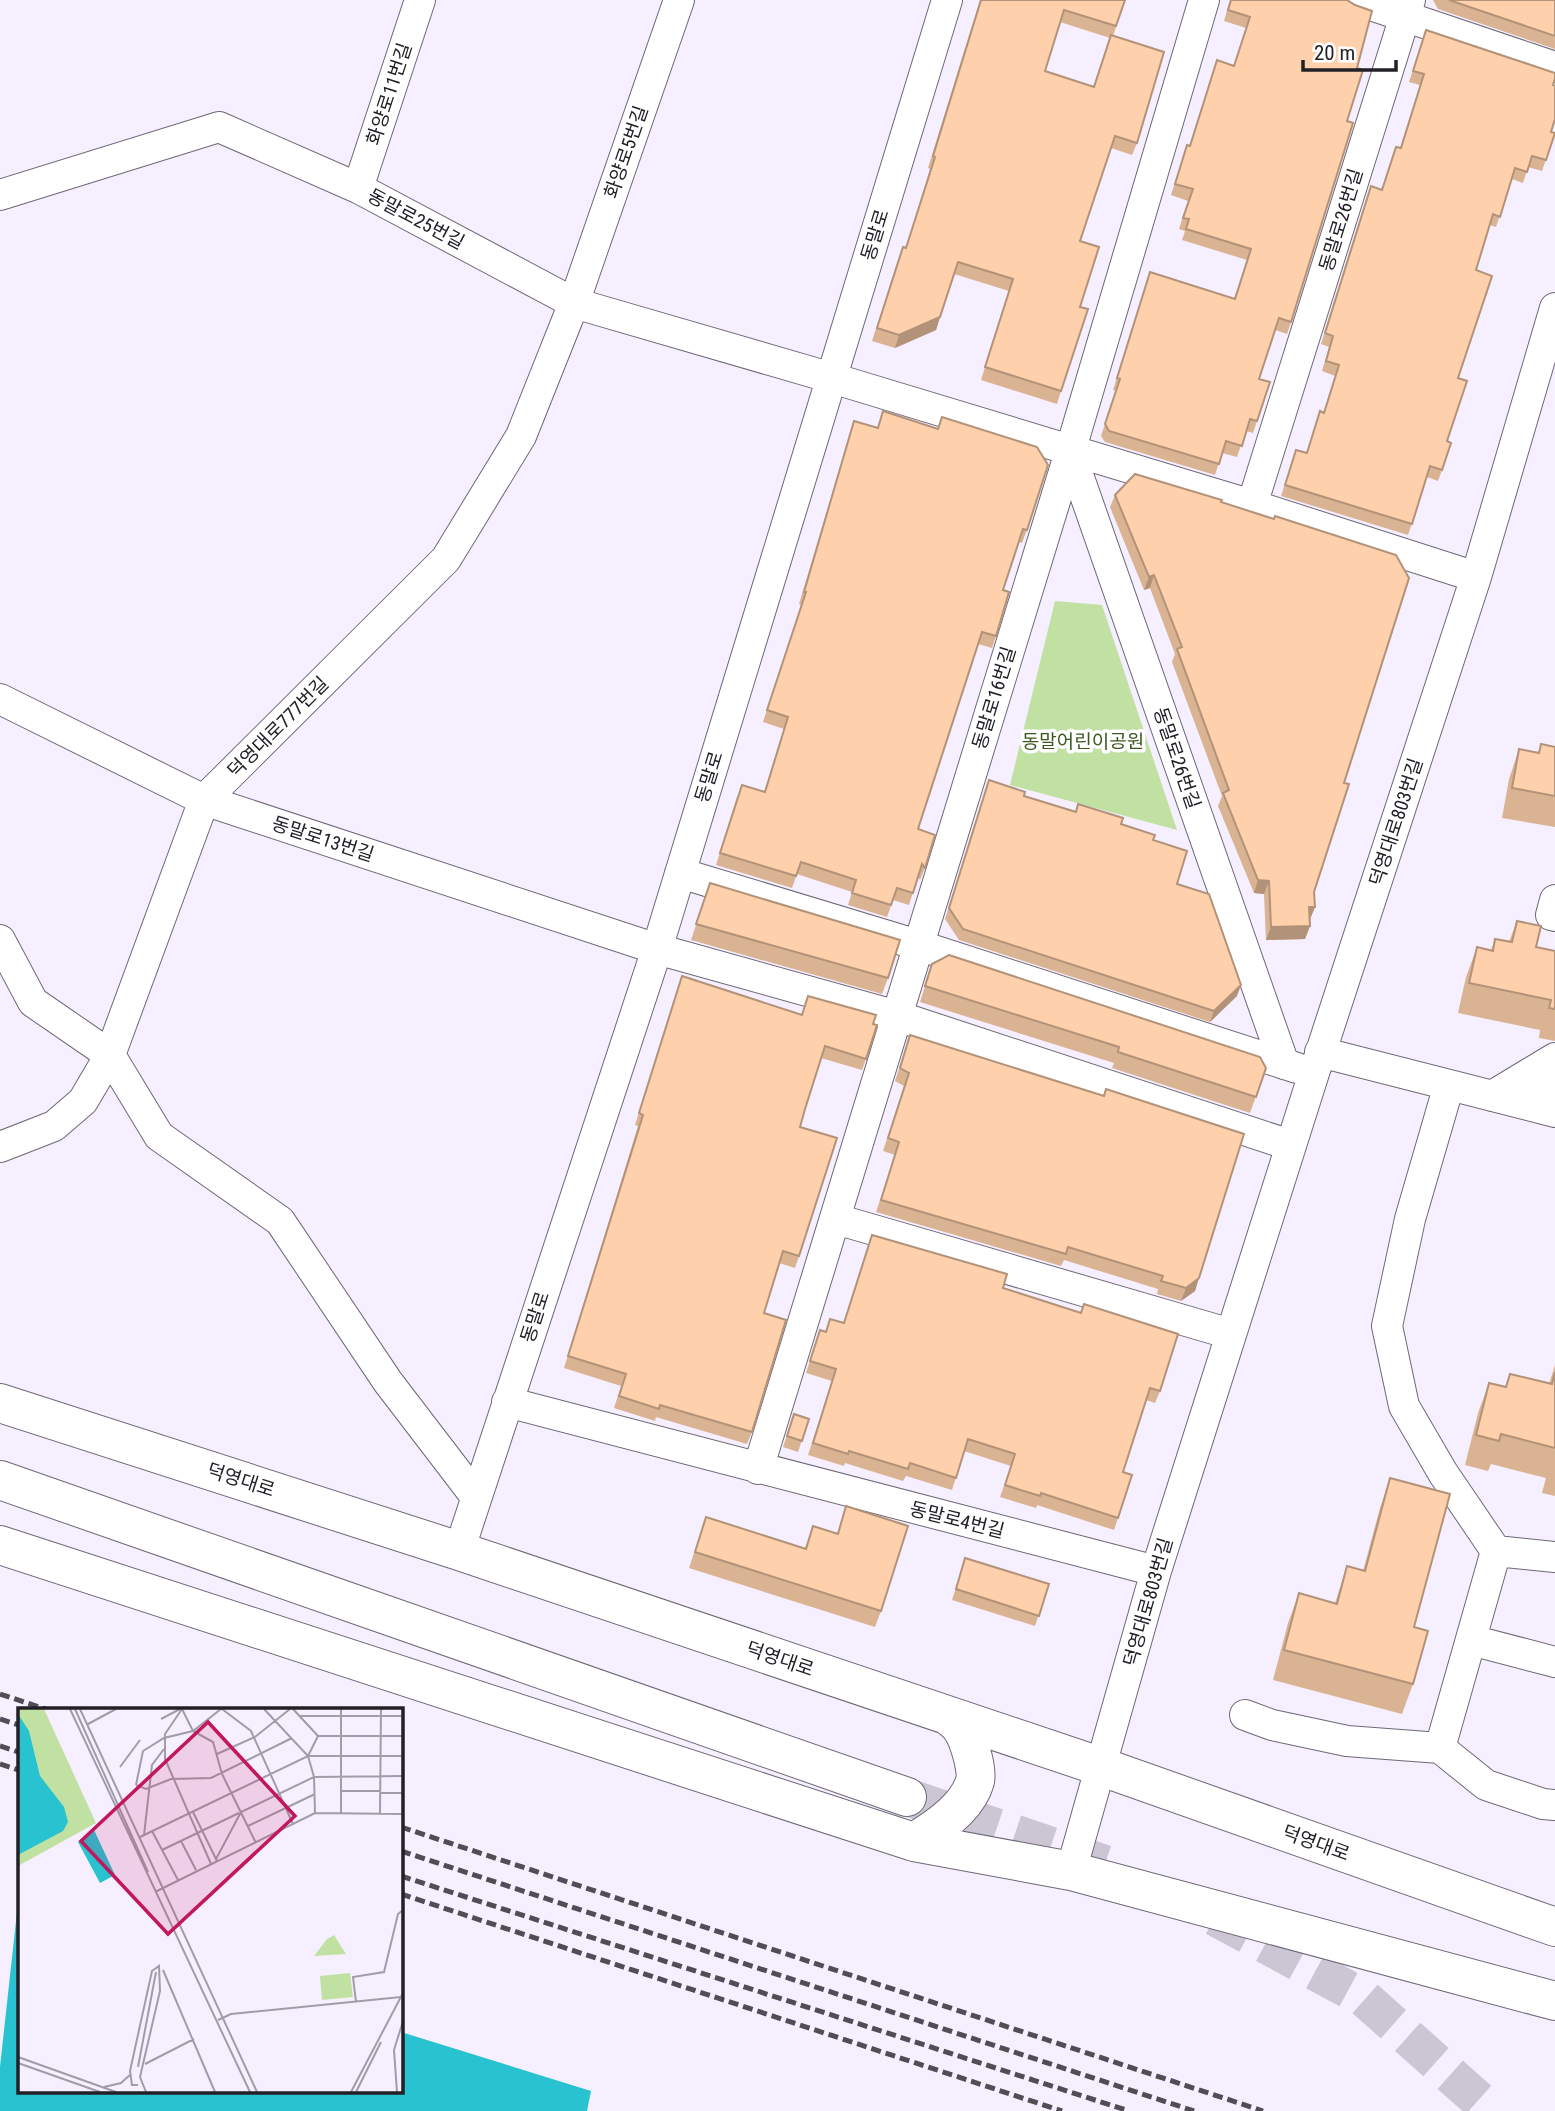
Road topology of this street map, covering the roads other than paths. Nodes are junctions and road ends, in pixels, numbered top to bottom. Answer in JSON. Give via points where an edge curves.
{"nodes":[{"id":1,"x":420,"y":0,"type":"edge"},
{"id":2,"x":679,"y":0,"type":"edge"},
{"id":3,"x":947,"y":0,"type":"edge"},
{"id":4,"x":1204,"y":0,"type":"edge"},
{"id":5,"x":1356,"y":0,"type":"edge"},
{"id":6,"x":1407,"y":8,"type":"edge"},
{"id":7,"x":1555,"y":66,"type":"edge"},
{"id":8,"x":358,"y":188,"type":"junction"},
{"id":9,"x":0,"y":195,"type":"edge"},
{"id":10,"x":574,"y":303,"type":"junction"},
{"id":11,"x":1555,"y":308,"type":"edge"},
{"id":12,"x":832,"y":378,"type":"junction"},
{"id":13,"x":1070,"y":452,"type":"junction"},
{"id":14,"x":1252,"y":505,"type":"junction"},
{"id":15,"x":1476,"y":577,"type":"junction"},
{"id":16,"x":0,"y":699,"type":"edge"},
{"id":17,"x":204,"y":800,"type":"junction"},
{"id":18,"x":680,"y":873,"type":"junction"},
{"id":19,"x":1555,"y":900,"type":"edge"},
{"id":20,"x":1555,"y":916,"type":"edge"},
{"id":21,"x":0,"y":940,"type":"edge"},
{"id":22,"x":918,"y":945,"type":"junction"},
{"id":23,"x":657,"y":948,"type":"junction"},
{"id":24,"x":897,"y":1016,"type":"junction"},
{"id":25,"x":110,"y":1055,"type":"junction"},
{"id":26,"x":1555,"y":1058,"type":"edge"},
{"id":27,"x":1317,"y":1063,"type":"junction"},
{"id":28,"x":1284,"y":1064,"type":"junction"},
{"id":29,"x":1449,"y":1085,"type":"junction"},
{"id":30,"x":1555,"y":1085,"type":"edge"},
{"id":31,"x":1492,"y":1096,"type":"junction"},
{"id":32,"x":1541,"y":1109,"type":"edge"},
{"id":33,"x":1290,"y":1145,"type":"junction"},
{"id":34,"x":0,"y":1147,"type":"edge"},
{"id":35,"x":836,"y":1219,"type":"junction"},
{"id":36,"x":1231,"y":1335,"type":"junction"},
{"id":37,"x":507,"y":1402,"type":"junction"},
{"id":38,"x":0,"y":1403,"type":"edge"},
{"id":39,"x":758,"y":1469,"type":"junction"},
{"id":40,"x":0,"y":1480,"type":"edge"},
{"id":41,"x":476,"y":1497,"type":"junction"},
{"id":42,"x":0,"y":1545,"type":"edge"},
{"id":43,"x":459,"y":1551,"type":"junction"},
{"id":44,"x":1496,"y":1551,"type":"junction"},
{"id":45,"x":1555,"y":1558,"type":"edge"},
{"id":46,"x":1156,"y":1571,"type":"junction"},
{"id":47,"x":1471,"y":1640,"type":"junction"},
{"id":48,"x":1555,"y":1662,"type":"edge"},
{"id":49,"x":1245,"y":1715,"type":"dead end"},
{"id":50,"x":949,"y":1716,"type":"junction"},
{"id":51,"x":1440,"y":1748,"type":"junction"},
{"id":52,"x":1102,"y":1767,"type":"junction"},
{"id":53,"x":907,"y":1797,"type":"tunnel mouth"},
{"id":54,"x":1555,"y":1805,"type":"edge"},
{"id":55,"x":914,"y":1842,"type":"junction"},
{"id":56,"x":1070,"y":1871,"type":"junction"},
{"id":57,"x":1555,"y":1927,"type":"edge"},
{"id":58,"x":1555,"y":2001,"type":"edge"}],
"edges":[{"from":1,"to":8,"type":"street","name":"화양로11번길"},
{"from":2,"to":10,"type":"street","name":"화양로5번길"},
{"from":3,"to":12,"type":"street","name":"동말로"},
{"from":4,"to":13,"type":"street"},
{"from":5,"to":6,"type":"street"},
{"from":6,"to":7,"type":"street"},
{"from":6,"to":14,"type":"street","name":"동말로26번길"},
{"from":8,"to":9,"type":"street","name":"동말로25번길","via":[[219,127]]},
{"from":8,"to":10,"type":"street","name":"동말로25번길"},
{"from":10,"to":12,"type":"street","name":"동말로25번길"},
{"from":10,"to":17,"type":"street","name":"덕영대로777번길","via":[[520,436],[446,559]]},
{"from":11,"to":15,"type":"street","name":"덕영대로803번길"},
{"from":12,"to":13,"type":"street"},
{"from":12,"to":18,"type":"street","name":"동말로"},
{"from":13,"to":14,"type":"street"},
{"from":13,"to":22,"type":"street","name":"동말로16번길"},
{"from":13,"to":28,"type":"street","name":"동말로26번길"},
{"from":14,"to":15,"type":"street"},
{"from":15,"to":27,"type":"street","name":"덕영대로803번길"},
{"from":16,"to":17,"type":"street","name":"동말로13번길"},
{"from":17,"to":23,"type":"street","name":"동말로13번길"},
{"from":17,"to":25,"type":"street","name":"덕영대로777번길"},
{"from":18,"to":22,"type":"street"},
{"from":18,"to":23,"type":"street","name":"동말로"},
{"from":19,"to":20,"type":"street","via":[[1551,915]]},
{"from":21,"to":25,"type":"street","via":[[33,1002]]},
{"from":22,"to":24,"type":"street","name":"동말로16번길"},
{"from":22,"to":28,"type":"street"},
{"from":23,"to":24,"type":"street","name":"동말로13번길"},
{"from":23,"to":37,"type":"street","name":"동말로"},
{"from":24,"to":33,"type":"street","name":"동말로13번길"},
{"from":24,"to":35,"type":"street","name":"동말로16번길"},
{"from":25,"to":34,"type":"street","name":"덕영대로777번길","via":[[83,1101],[54,1126]]},
{"from":25,"to":41,"type":"street","via":[[159,1136],[280,1221],[388,1382]]},
{"from":26,"to":31,"type":"street"},
{"from":27,"to":28,"type":"street"},
{"from":27,"to":29,"type":"street"},
{"from":27,"to":33,"type":"street","name":"덕영대로803번길"},
{"from":29,"to":31,"type":"street"},
{"from":29,"to":44,"type":"street","via":[[1410,1220],[1387,1326],[1404,1406]]},
{"from":30,"to":32,"type":"street"},
{"from":31,"to":32,"type":"street"},
{"from":33,"to":36,"type":"street","name":"덕영대로803번길"},
{"from":35,"to":36,"type":"street"},
{"from":35,"to":39,"type":"street"},
{"from":36,"to":46,"type":"street","name":"덕영대로803번길"},
{"from":37,"to":39,"type":"street","name":"동말로4번길"},
{"from":37,"to":41,"type":"street","name":"동말로"},
{"from":38,"to":43,"type":"main road","name":"덕영대로"},
{"from":39,"to":46,"type":"street","name":"동말로4번길"},
{"from":40,"to":53,"type":"main road"},
{"from":41,"to":43,"type":"street","name":"동말로"},
{"from":42,"to":55,"type":"main road"},
{"from":43,"to":50,"type":"main road","name":"덕영대로"},
{"from":44,"to":45,"type":"street"},
{"from":44,"to":47,"type":"street"},
{"from":46,"to":52,"type":"street","name":"덕영대로803번길"},
{"from":47,"to":48,"type":"street"},
{"from":47,"to":51,"type":"street"},
{"from":49,"to":51,"type":"street","via":[[1347,1741]]},
{"from":50,"to":52,"type":"main road","name":"덕영대로"},
{"from":50,"to":55,"type":"main road","via":[[962,1728],[976,1780],[961,1807]]},
{"from":51,"to":54,"type":"street","via":[[1486,1785]]},
{"from":52,"to":56,"type":"street","name":"덕영대로803번길"},
{"from":52,"to":57,"type":"main road","name":"덕영대로"},
{"from":55,"to":56,"type":"main road"},
{"from":56,"to":58,"type":"main road"}]}
